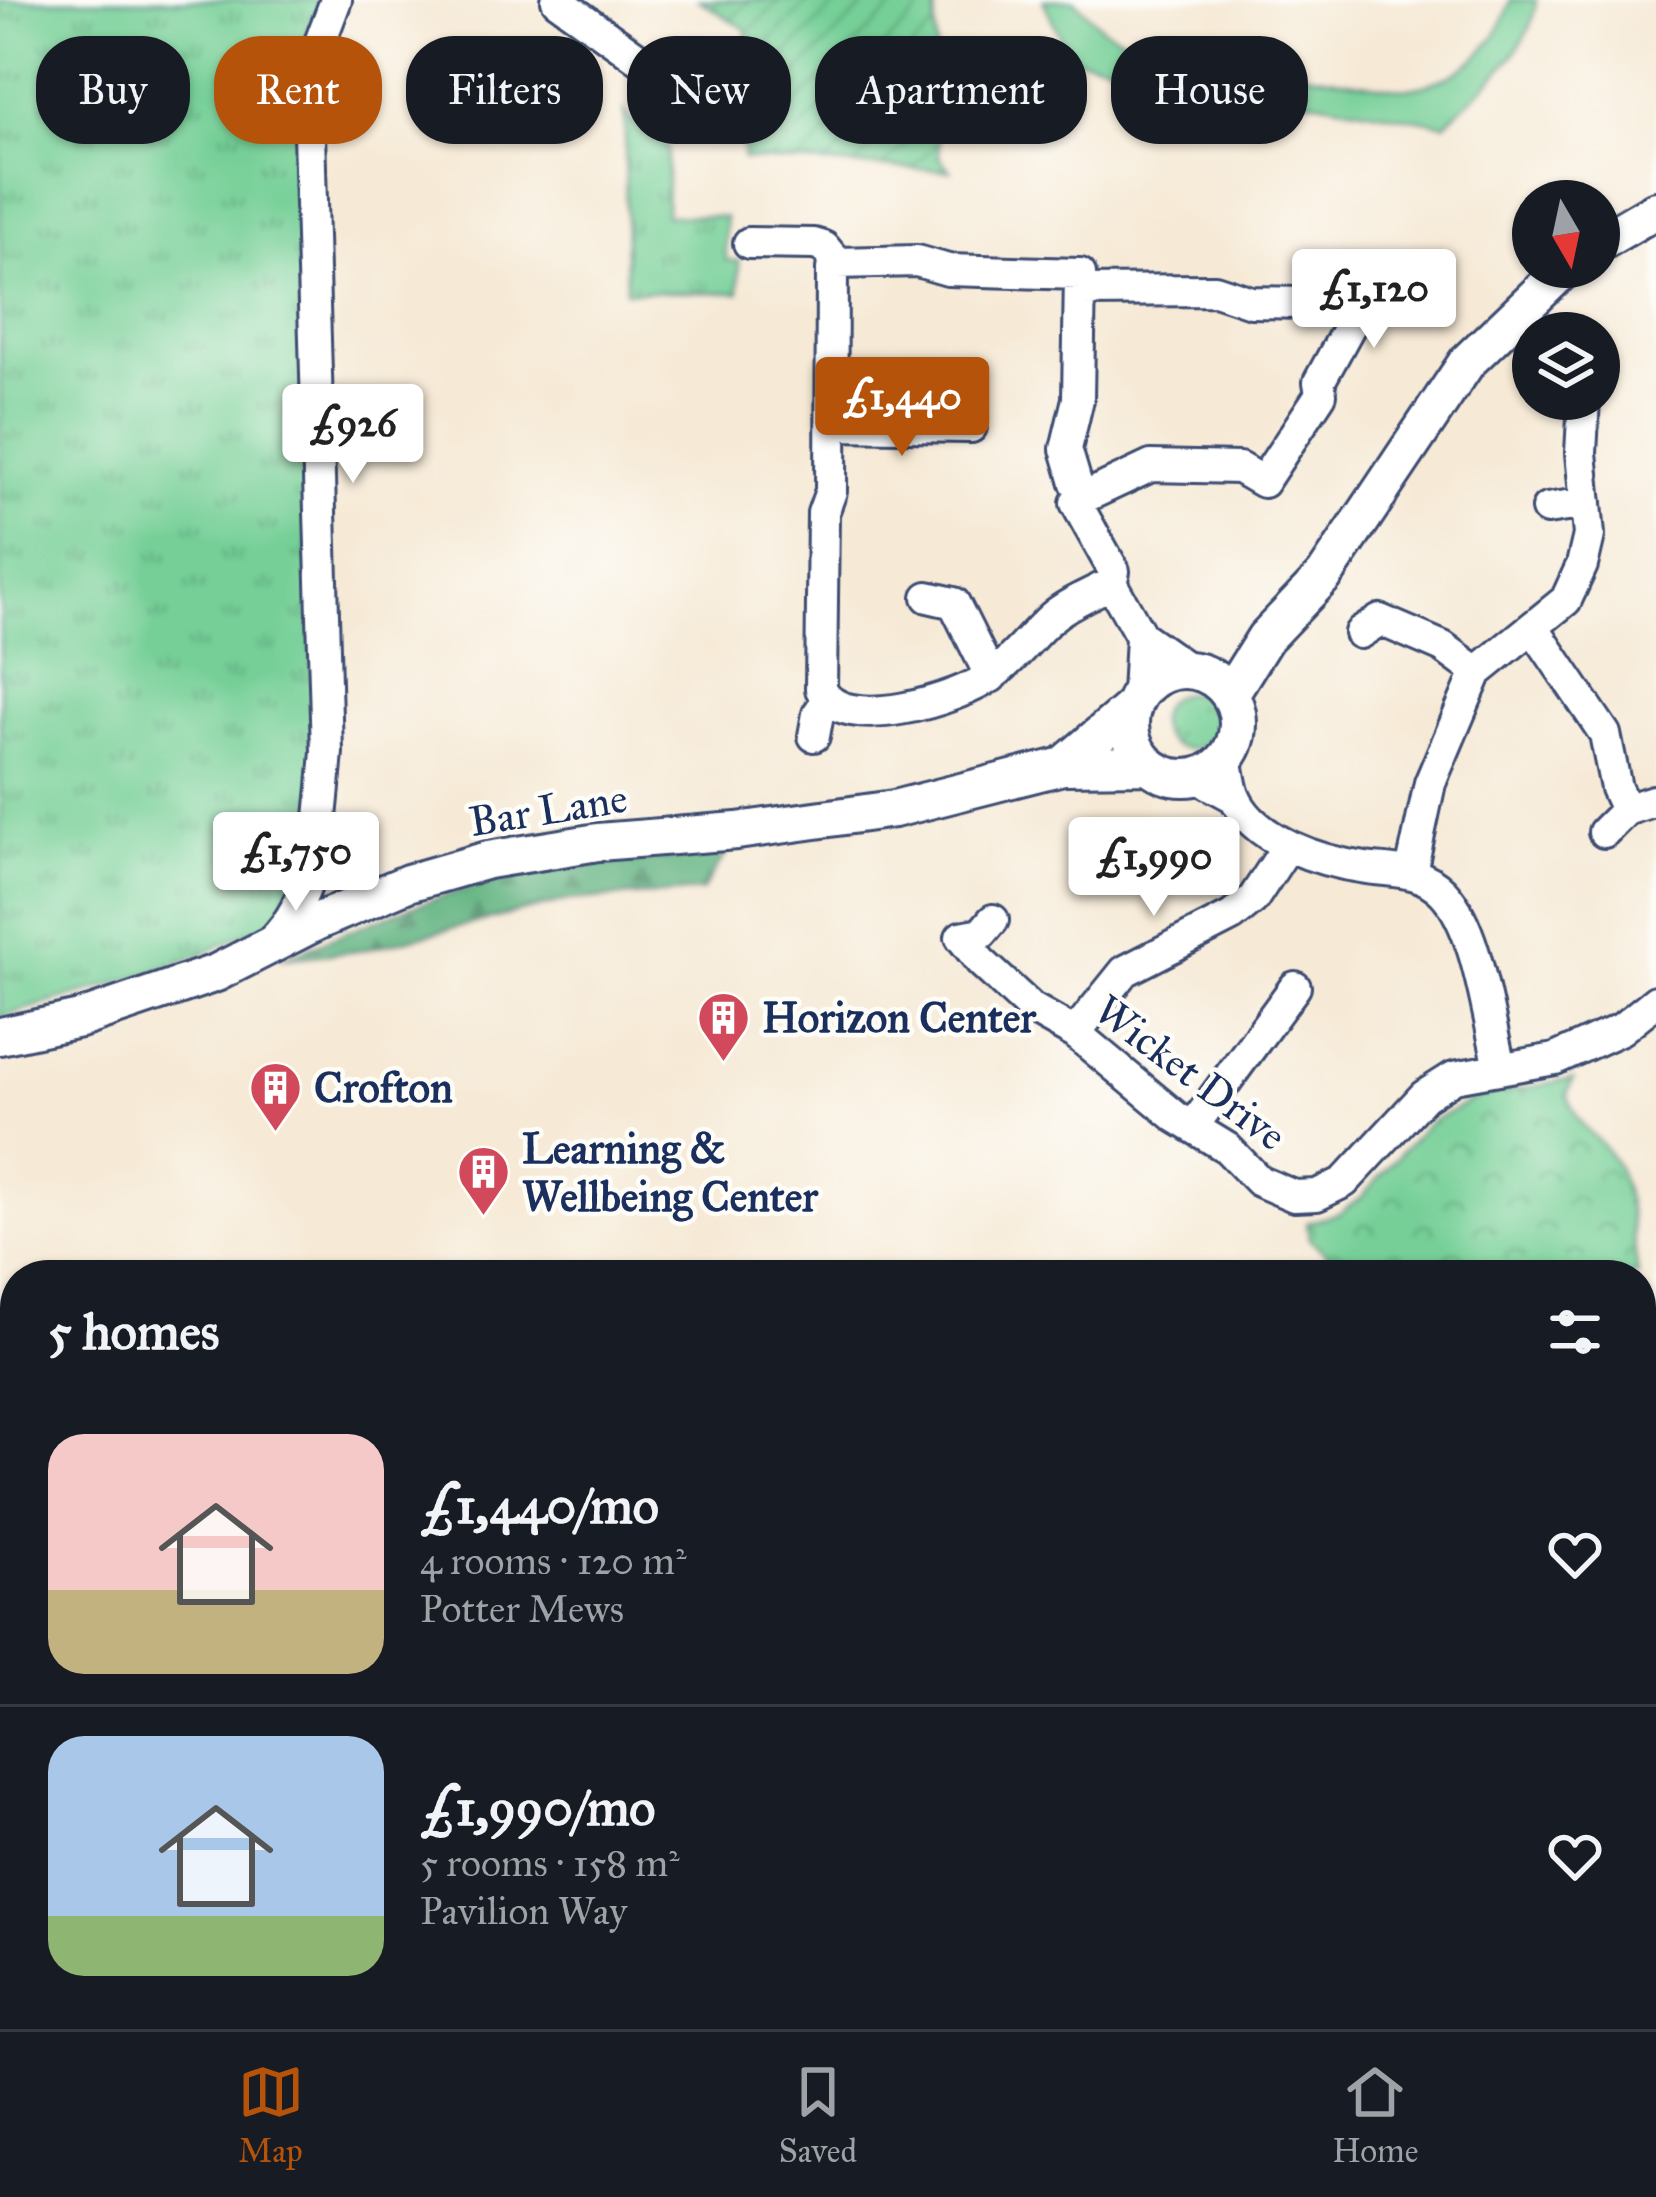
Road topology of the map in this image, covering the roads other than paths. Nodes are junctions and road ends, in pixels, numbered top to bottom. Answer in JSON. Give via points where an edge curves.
{"nodes":[{"id":1,"x":336,"y":0,"type":"edge"},
{"id":2,"x":557,"y":0,"type":"edge"},
{"id":3,"x":627,"y":50,"type":"edge"},
{"id":4,"x":1656,"y":210,"type":"edge"},
{"id":5,"x":1620,"y":231,"type":"edge"},
{"id":6,"x":749,"y":243,"type":"dead end"},
{"id":7,"x":837,"y":263,"type":"junction"},
{"id":8,"x":1544,"y":288,"type":"edge"},
{"id":9,"x":1080,"y":291,"type":"junction"},
{"id":10,"x":1426,"y":295,"type":"dead end"},
{"id":11,"x":1353,"y":320,"type":"junction"},
{"id":12,"x":1583,"y":420,"type":"edge"},
{"id":13,"x":834,"y":425,"type":"junction"},
{"id":14,"x":971,"y":427,"type":"dead end"},
{"id":15,"x":1085,"y":497,"type":"junction"},
{"id":16,"x":1586,"y":503,"type":"junction"},
{"id":17,"x":1547,"y":508,"type":"dead end"},
{"id":18,"x":1111,"y":583,"type":"junction"},
{"id":19,"x":928,"y":597,"type":"dead end"},
{"id":20,"x":1534,"y":628,"type":"junction"},
{"id":21,"x":1360,"y":633,"type":"dead end"},
{"id":22,"x":1141,"y":636,"type":"junction"},
{"id":23,"x":1264,"y":638,"type":"junction"},
{"id":24,"x":1194,"y":670,"type":"junction"},
{"id":25,"x":1477,"y":672,"type":"junction"},
{"id":26,"x":991,"y":677,"type":"junction"},
{"id":27,"x":1230,"y":694,"type":"junction"},
{"id":28,"x":1135,"y":701,"type":"junction"},
{"id":29,"x":826,"y":702,"type":"junction"},
{"id":30,"x":814,"y":736,"type":"dead end"},
{"id":31,"x":1148,"y":765,"type":"junction"},
{"id":32,"x":1063,"y":766,"type":"junction"},
{"id":33,"x":1212,"y":768,"type":"junction"},
{"id":34,"x":1628,"y":814,"type":"edge"},
{"id":35,"x":1287,"y":847,"type":"junction"},
{"id":36,"x":311,"y":867,"type":"junction"},
{"id":37,"x":1411,"y":872,"type":"junction"},
{"id":38,"x":344,"y":910,"type":"junction"},
{"id":39,"x":993,"y":920,"type":"dead end"},
{"id":40,"x":266,"y":947,"type":"junction"},
{"id":41,"x":1294,"y":987,"type":"dead end"},
{"id":42,"x":1654,"y":1008,"type":"edge"},
{"id":43,"x":1075,"y":1033,"type":"junction"},
{"id":44,"x":0,"y":1036,"type":"edge"},
{"id":45,"x":1500,"y":1066,"type":"junction"},
{"id":46,"x":1195,"y":1125,"type":"junction"}],
"edges":[{"from":1,"to":36,"type":"street","via":[[308,99],[327,752]]},
{"from":2,"to":3,"type":"street"},
{"from":4,"to":5,"type":"main road"},
{"from":6,"to":7,"type":"street","via":[[814,244]]},
{"from":7,"to":9,"type":"street","via":[[1080,274]]},
{"from":7,"to":13,"type":"street"},
{"from":8,"to":23,"type":"main road","via":[[1467,362],[1324,576]]},
{"from":9,"to":11,"type":"street","via":[[1216,290],[1251,302],[1354,304]]},
{"from":9,"to":15,"type":"street","via":[[1078,399],[1066,449]]},
{"from":10,"to":11,"type":"street","via":[[1400,293]]},
{"from":11,"to":15,"type":"street","via":[[1319,382],[1321,394],[1263,482],[1239,468],[1151,466]]},
{"from":12,"to":16,"type":"street"},
{"from":13,"to":14,"type":"street"},
{"from":13,"to":29,"type":"street","via":[[823,513]]},
{"from":15,"to":18,"type":"street","via":[[1076,502],[1114,571]]},
{"from":16,"to":17,"type":"street"},
{"from":16,"to":20,"type":"street","via":[[1582,565],[1566,600]]},
{"from":18,"to":22,"type":"street"},
{"from":18,"to":26,"type":"street","via":[[1057,613]]},
{"from":19,"to":26,"type":"street","via":[[954,603]]},
{"from":20,"to":25,"type":"street"},
{"from":20,"to":34,"type":"street","via":[[1605,734]]},
{"from":21,"to":25,"type":"street","via":[[1380,620]]},
{"from":22,"to":24,"type":"street"},
{"from":22,"to":28,"type":"street"},
{"from":23,"to":24,"type":"main road"},
{"from":23,"to":27,"type":"main road"},
{"from":24,"to":27,"type":"main road"},
{"from":24,"to":28,"type":"main road","via":[[1162,674]]},
{"from":25,"to":37,"type":"street","via":[[1426,796]]},
{"from":26,"to":29,"type":"street","via":[[944,699],[879,712]]},
{"from":27,"to":33,"type":"main road","via":[[1238,728]]},
{"from":28,"to":31,"type":"main road","via":[[1131,738]]},
{"from":28,"to":32,"type":"main road","name":"Bar Lane"},
{"from":29,"to":30,"type":"street"},
{"from":31,"to":32,"type":"main road","name":"Bar Lane"},
{"from":31,"to":33,"type":"main road","via":[[1170,777]]},
{"from":32,"to":38,"type":"main road","name":"Bar Lane","via":[[893,809],[488,860]]},
{"from":33,"to":35,"type":"street"},
{"from":35,"to":37,"type":"street"},
{"from":35,"to":43,"type":"street","via":[[1253,899],[1125,971]]},
{"from":36,"to":38,"type":"street","via":[[322,894]]},
{"from":36,"to":40,"type":"street","via":[[298,910]]},
{"from":37,"to":45,"type":"street","via":[[1430,880],[1463,920]]},
{"from":38,"to":40,"type":"main road","name":"Bar Lane"},
{"from":39,"to":43,"type":"street","name":"Wicket Drive","via":[[982,933],[946,938],[1030,1008]]},
{"from":40,"to":44,"type":"main road","name":"Bar Lane","via":[[103,1012]]},
{"from":41,"to":46,"type":"street","via":[[1246,1031]]},
{"from":42,"to":45,"type":"street","via":[[1555,1059]]},
{"from":43,"to":46,"type":"street","name":"Wicket Drive"},
{"from":45,"to":46,"type":"street","name":"Wicket Drive","via":[[1454,1076],[1424,1096],[1344,1182],[1317,1195],[1294,1196],[1259,1181]]}]}
